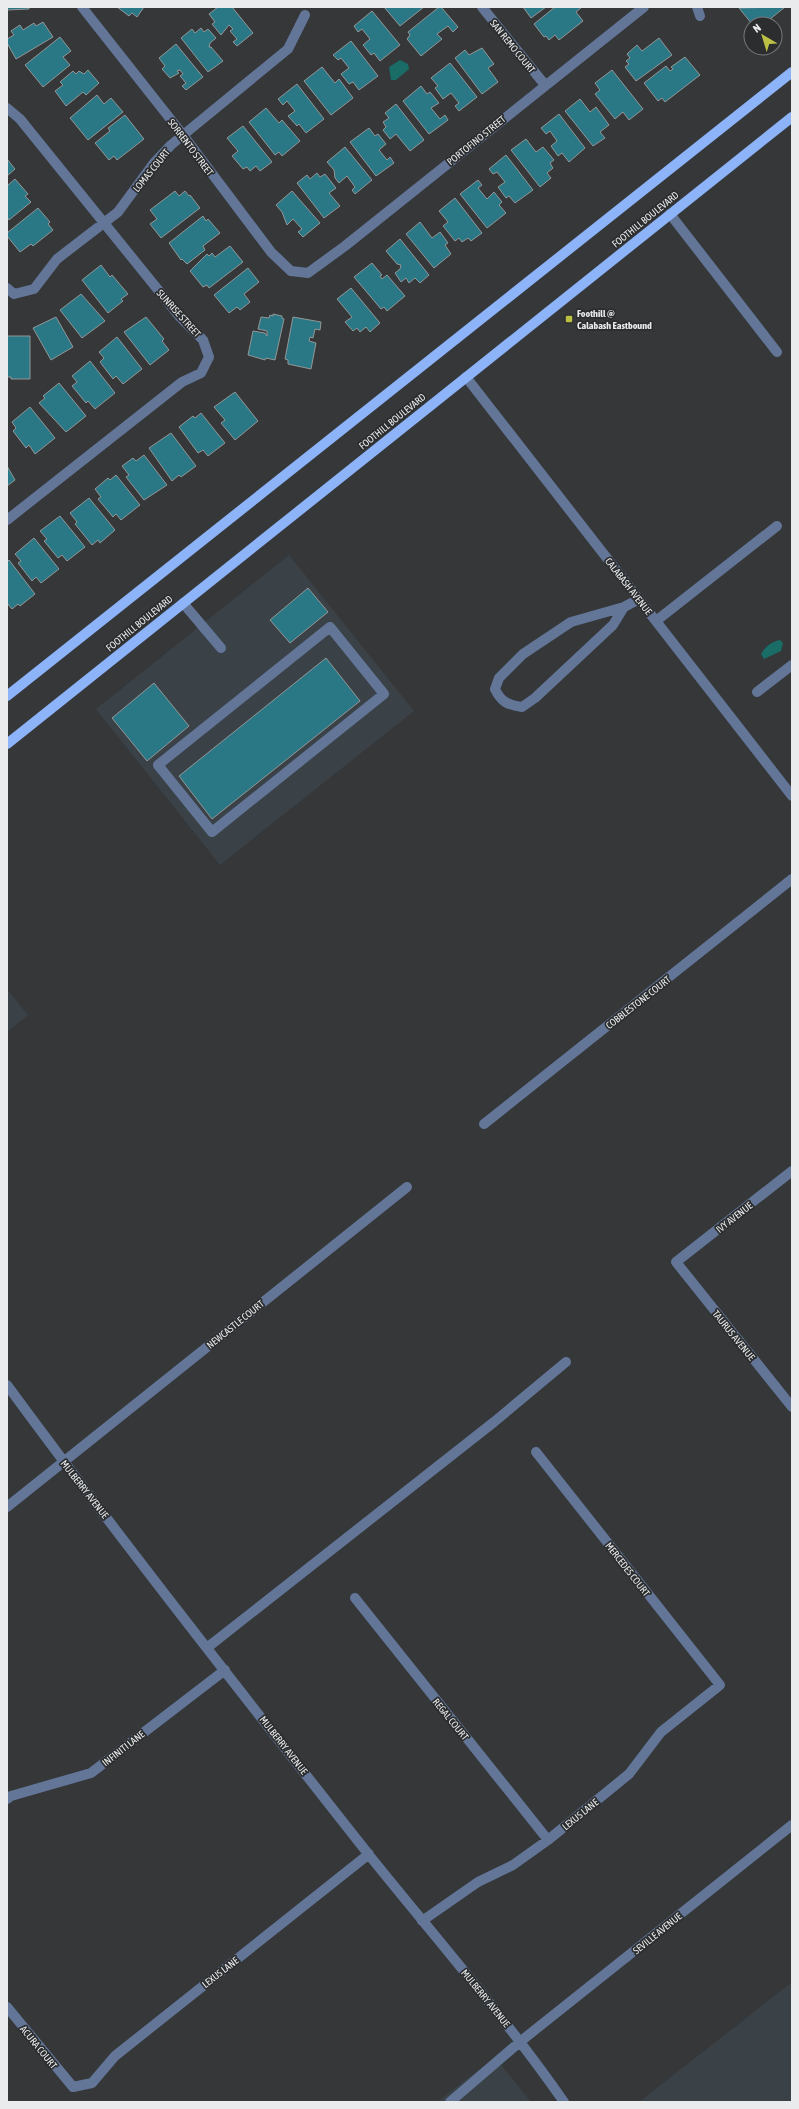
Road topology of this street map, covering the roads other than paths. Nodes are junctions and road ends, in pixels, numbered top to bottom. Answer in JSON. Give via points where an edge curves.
{"nodes":[{"id":1,"x":82,"y":7,"type":"edge"},
{"id":2,"x":482,"y":7,"type":"edge"},
{"id":3,"x":644,"y":7,"type":"edge"},
{"id":4,"x":305,"y":15,"type":"dead end"},
{"id":5,"x":792,"y":72,"type":"edge"},
{"id":6,"x":544,"y":85,"type":"junction"},
{"id":7,"x":7,"y":108,"type":"edge"},
{"id":8,"x":792,"y":117,"type":"edge"},
{"id":9,"x":183,"y":135,"type":"junction"},
{"id":10,"x":670,"y":214,"type":"junction"},
{"id":11,"x":103,"y":224,"type":"junction"},
{"id":12,"x":308,"y":273,"type":"joint"},
{"id":13,"x":7,"y":288,"type":"edge"},
{"id":14,"x":778,"y":352,"type":"dead end"},
{"id":15,"x":466,"y":377,"type":"junction"},
{"id":16,"x":7,"y":520,"type":"edge"},
{"id":17,"x":777,"y":526,"type":"dead end"},
{"id":18,"x":639,"y":599,"type":"junction"},
{"id":19,"x":183,"y":603,"type":"junction"},
{"id":20,"x":624,"y":607,"type":"junction"},
{"id":21,"x":656,"y":621,"type":"junction"},
{"id":22,"x":221,"y":648,"type":"dead end"},
{"id":23,"x":792,"y":665,"type":"edge"},
{"id":24,"x":757,"y":692,"type":"dead end"},
{"id":25,"x":7,"y":696,"type":"edge"},
{"id":26,"x":215,"y":720,"type":"joint"},
{"id":27,"x":7,"y":744,"type":"edge"},
{"id":28,"x":792,"y":796,"type":"edge"},
{"id":29,"x":792,"y":879,"type":"edge"},
{"id":30,"x":484,"y":1124,"type":"dead end"},
{"id":31,"x":792,"y":1171,"type":"edge"},
{"id":32,"x":407,"y":1187,"type":"dead end"},
{"id":33,"x":676,"y":1262,"type":"joint"},
{"id":34,"x":566,"y":1362,"type":"dead end"},
{"id":35,"x":7,"y":1385,"type":"edge"},
{"id":36,"x":792,"y":1407,"type":"edge"},
{"id":37,"x":536,"y":1452,"type":"dead end"},
{"id":38,"x":64,"y":1462,"type":"junction"},
{"id":39,"x":7,"y":1507,"type":"edge"},
{"id":40,"x":355,"y":1598,"type":"dead end"},
{"id":41,"x":208,"y":1647,"type":"junction"},
{"id":42,"x":225,"y":1670,"type":"junction"},
{"id":43,"x":720,"y":1685,"type":"joint"},
{"id":44,"x":7,"y":1799,"type":"edge"},
{"id":45,"x":792,"y":1825,"type":"edge"},
{"id":46,"x":548,"y":1840,"type":"junction"},
{"id":47,"x":369,"y":1854,"type":"junction"},
{"id":48,"x":422,"y":1921,"type":"junction"},
{"id":49,"x":7,"y":2007,"type":"edge"},
{"id":50,"x":521,"y":2041,"type":"junction"},
{"id":51,"x":73,"y":2087,"type":"joint"},
{"id":52,"x":450,"y":2102,"type":"edge"},
{"id":53,"x":564,"y":2102,"type":"edge"}],
"edges":[{"from":1,"to":9,"type":"street","name":"SORRENTO STREET"},
{"from":2,"to":6,"type":"street","name":"SAN REMO COURT"},
{"from":3,"to":6,"type":"street","name":"PORTOFINO STREET"},
{"from":4,"to":9,"type":"street","name":"LOMAS COURT","via":[[288,50]]},
{"from":5,"to":25,"type":"main road"},
{"from":6,"to":12,"type":"street","name":"PORTOFINO STREET"},
{"from":7,"to":11,"type":"street","name":"SUNRISE STREET","via":[[20,119]]},
{"from":8,"to":10,"type":"main road","name":"FOOTHILL BOULEVARD"},
{"from":9,"to":11,"type":"street","name":"LOMAS COURT","via":[[154,163],[118,212]]},
{"from":9,"to":12,"type":"street","name":"SORRENTO STREET","via":[[271,252],[291,271]]},
{"from":10,"to":14,"type":"street"},
{"from":10,"to":15,"type":"main road","name":"FOOTHILL BOULEVARD"},
{"from":11,"to":13,"type":"street","name":"LOMAS COURT","via":[[57,260],[34,289],[14,294]]},
{"from":11,"to":16,"type":"street","name":"SUNRISE STREET","via":[[180,317],[203,340],[209,358],[201,373],[182,382]]},
{"from":15,"to":18,"type":"street","name":"CALABASH AVENUE"},
{"from":15,"to":19,"type":"main road","name":"FOOTHILL BOULEVARD"},
{"from":17,"to":21,"type":"street"},
{"from":18,"to":20,"type":"street"},
{"from":18,"to":21,"type":"street","name":"CALABASH AVENUE"},
{"from":19,"to":22,"type":"street"},
{"from":19,"to":27,"type":"main road","name":"FOOTHILL BOULEVARD"},
{"from":20,"to":20,"type":"street","via":[[572,622],[523,654],[499,678],[495,689],[500,699],[509,705],[522,707],[535,698],[613,625]]},
{"from":21,"to":28,"type":"street","name":"CALABASH AVENUE"},
{"from":23,"to":24,"type":"street"},
{"from":26,"to":26,"type":"street","via":[[158,765],[212,832],[384,694],[330,627]]},
{"from":29,"to":30,"type":"street","name":"COBBLESTONE COURT"},
{"from":31,"to":33,"type":"street","name":"IVY AVENUE"},
{"from":32,"to":38,"type":"street","name":"NEWCASTLE COURT"},
{"from":33,"to":36,"type":"street","name":"TAURUS AVENUE"},
{"from":34,"to":41,"type":"street","via":[[494,1422]]},
{"from":35,"to":38,"type":"street","name":"MULBERRY AVENUE"},
{"from":37,"to":43,"type":"street","name":"MERCEDES COURT"},
{"from":38,"to":39,"type":"street","name":"NEWCASTLE COURT"},
{"from":38,"to":41,"type":"street","name":"MULBERRY AVENUE"},
{"from":40,"to":46,"type":"street","name":"REGAL COURT"},
{"from":41,"to":42,"type":"street","name":"MULBERRY AVENUE"},
{"from":42,"to":44,"type":"street","name":"INFINITI LANE","via":[[91,1773]]},
{"from":42,"to":47,"type":"street","name":"MULBERRY AVENUE"},
{"from":43,"to":46,"type":"street","name":"LEXUS LANE","via":[[661,1732],[628,1774]]},
{"from":45,"to":50,"type":"street","name":"SEVILLE AVENUE"},
{"from":46,"to":48,"type":"street","name":"LEXUS LANE","via":[[513,1865],[478,1882]]},
{"from":47,"to":48,"type":"street","name":"MULBERRY AVENUE"},
{"from":47,"to":51,"type":"street","name":"LEXUS LANE","via":[[115,2056],[92,2084]]},
{"from":48,"to":50,"type":"street","name":"MULBERRY AVENUE"},
{"from":49,"to":51,"type":"street","name":"ACURA COURT"},
{"from":50,"to":52,"type":"street","name":"SEVILLE AVENUE"},
{"from":50,"to":53,"type":"street","name":"MULBERRY AVENUE"}]}
